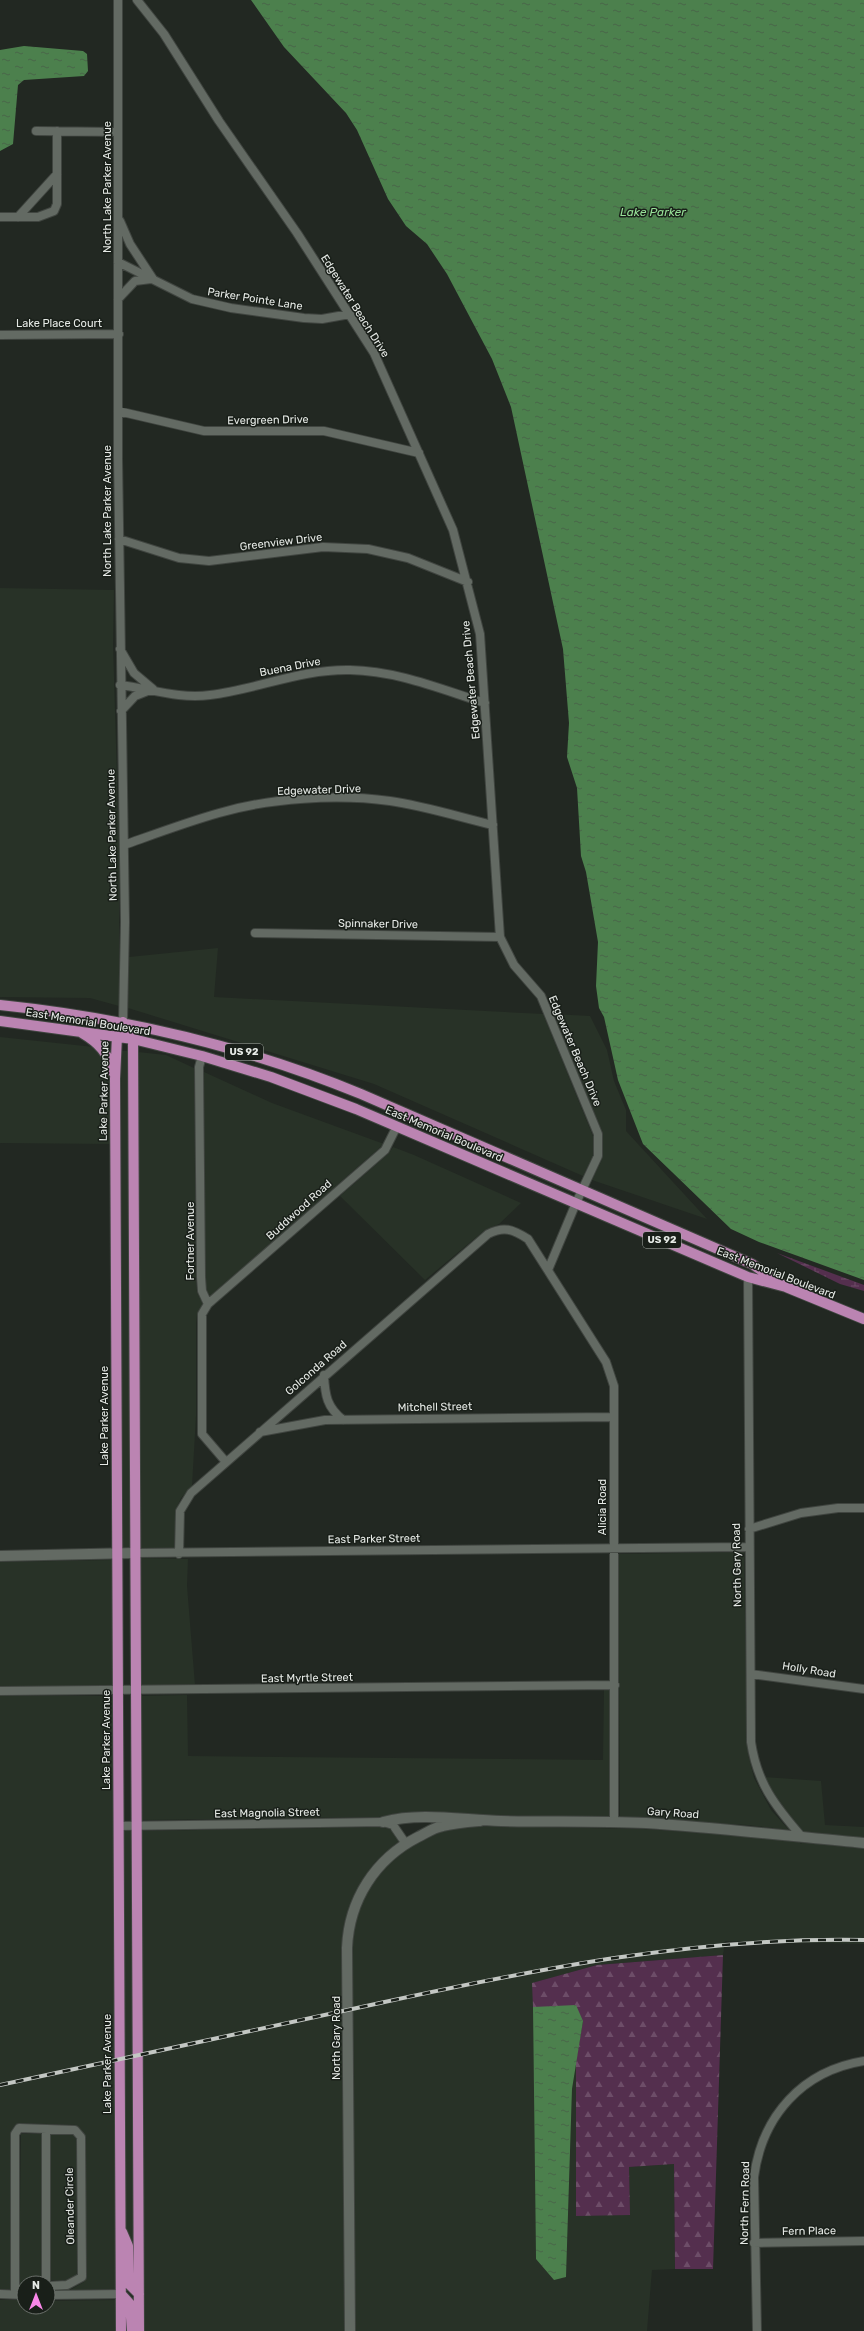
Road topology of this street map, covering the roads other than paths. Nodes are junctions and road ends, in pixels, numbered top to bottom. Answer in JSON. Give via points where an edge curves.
{"nodes":[{"id":1,"x":118,"y":0,"type":"edge"},
{"id":2,"x":137,"y":0,"type":"edge"},
{"id":3,"x":36,"y":131,"type":"dead end"},
{"id":4,"x":57,"y":131,"type":"junction"},
{"id":5,"x":118,"y":132,"type":"junction"},
{"id":6,"x":58,"y":174,"type":"junction"},
{"id":7,"x":0,"y":217,"type":"edge"},
{"id":8,"x":18,"y":217,"type":"junction"},
{"id":9,"x":118,"y":218,"type":"junction"},
{"id":10,"x":118,"y":262,"type":"junction"},
{"id":11,"x":153,"y":280,"type":"junction"},
{"id":12,"x":118,"y":299,"type":"junction"},
{"id":13,"x":350,"y":314,"type":"junction"},
{"id":14,"x":119,"y":334,"type":"junction"},
{"id":15,"x":0,"y":335,"type":"edge"},
{"id":16,"x":118,"y":411,"type":"junction"},
{"id":17,"x":418,"y":453,"type":"junction"},
{"id":18,"x":119,"y":539,"type":"junction"},
{"id":19,"x":468,"y":582,"type":"junction"},
{"id":20,"x":119,"y":646,"type":"junction"},
{"id":21,"x":120,"y":685,"type":"junction"},
{"id":22,"x":153,"y":690,"type":"junction"},
{"id":23,"x":485,"y":703,"type":"junction"},
{"id":24,"x":121,"y":711,"type":"junction"},
{"id":25,"x":493,"y":826,"type":"junction"},
{"id":26,"x":124,"y":844,"type":"junction"},
{"id":27,"x":255,"y":933,"type":"dead end"},
{"id":28,"x":500,"y":937,"type":"junction"},
{"id":29,"x":0,"y":1005,"type":"edge"},
{"id":30,"x":0,"y":1022,"type":"edge"},
{"id":31,"x":123,"y":1022,"type":"junction"},
{"id":32,"x":75,"y":1030,"type":"junction"},
{"id":33,"x":117,"y":1036,"type":"junction"},
{"id":34,"x":133,"y":1039,"type":"junction"},
{"id":35,"x":202,"y":1056,"type":"junction"},
{"id":36,"x":115,"y":1079,"type":"junction"},
{"id":37,"x":397,"y":1126,"type":"junction"},
{"id":38,"x":583,"y":1189,"type":"junction"},
{"id":39,"x":576,"y":1203,"type":"junction"},
{"id":40,"x":508,"y":1228,"type":"joint"},
{"id":41,"x":548,"y":1270,"type":"junction"},
{"id":42,"x":748,"y":1277,"type":"junction"},
{"id":43,"x":775,"y":1280,"type":"junction"},
{"id":44,"x":786,"y":1287,"type":"junction"},
{"id":45,"x":208,"y":1304,"type":"junction"},
{"id":46,"x":864,"y":1319,"type":"edge"},
{"id":47,"x":324,"y":1375,"type":"junction"},
{"id":48,"x":612,"y":1417,"type":"junction"},
{"id":49,"x":343,"y":1420,"type":"junction"},
{"id":50,"x":260,"y":1432,"type":"junction"},
{"id":51,"x":226,"y":1462,"type":"junction"},
{"id":52,"x":864,"y":1508,"type":"edge"},
{"id":53,"x":749,"y":1529,"type":"junction"},
{"id":54,"x":748,"y":1547,"type":"junction"},
{"id":55,"x":614,"y":1549,"type":"junction"},
{"id":56,"x":117,"y":1552,"type":"junction"},
{"id":57,"x":135,"y":1553,"type":"junction"},
{"id":58,"x":179,"y":1554,"type":"junction"},
{"id":59,"x":0,"y":1556,"type":"edge"},
{"id":60,"x":751,"y":1674,"type":"junction"},
{"id":61,"x":615,"y":1685,"type":"junction"},
{"id":62,"x":864,"y":1689,"type":"edge"},
{"id":63,"x":0,"y":1691,"type":"edge"},
{"id":64,"x":118,"y":1691,"type":"junction"},
{"id":65,"x":136,"y":1691,"type":"junction"},
{"id":66,"x":480,"y":1821,"type":"junction"},
{"id":67,"x":383,"y":1822,"type":"junction"},
{"id":68,"x":614,"y":1823,"type":"junction"},
{"id":69,"x":118,"y":1826,"type":"junction"},
{"id":70,"x":136,"y":1826,"type":"junction"},
{"id":71,"x":802,"y":1837,"type":"junction"},
{"id":72,"x":864,"y":1843,"type":"edge"},
{"id":73,"x":406,"y":1844,"type":"junction"},
{"id":74,"x":864,"y":2061,"type":"edge"},
{"id":75,"x":46,"y":2129,"type":"junction"},
{"id":76,"x":120,"y":2228,"type":"junction"},
{"id":77,"x":864,"y":2241,"type":"edge"},
{"id":78,"x":754,"y":2243,"type":"junction"},
{"id":79,"x":46,"y":2275,"type":"edge"},
{"id":80,"x":56,"y":2286,"type":"edge"},
{"id":81,"x":0,"y":2294,"type":"edge"},
{"id":82,"x":15,"y":2294,"type":"joint"},
{"id":83,"x":121,"y":2294,"type":"junction"},
{"id":84,"x":139,"y":2294,"type":"junction"},
{"id":85,"x":56,"y":2295,"type":"edge"},
{"id":86,"x":121,"y":2331,"type":"edge"},
{"id":87,"x":132,"y":2331,"type":"edge"},
{"id":88,"x":139,"y":2331,"type":"edge"},
{"id":89,"x":350,"y":2331,"type":"edge"},
{"id":90,"x":757,"y":2331,"type":"edge"}],
"edges":[{"from":1,"to":5,"type":"street","name":"North Lake Parker Avenue"},
{"from":2,"to":13,"type":"street","name":"Edgewater Beach Drive","via":[[164,34],[219,121]]},
{"from":3,"to":4,"type":"street"},
{"from":4,"to":5,"type":"street"},
{"from":4,"to":6,"type":"street"},
{"from":5,"to":9,"type":"street","name":"North Lake Parker Avenue"},
{"from":6,"to":8,"type":"street"},
{"from":6,"to":8,"type":"street","via":[[57,204],[54,211],[38,217]]},
{"from":7,"to":8,"type":"street"},
{"from":9,"to":10,"type":"street","name":"North Lake Parker Avenue"},
{"from":9,"to":11,"type":"street","via":[[130,244]]},
{"from":10,"to":11,"type":"street","name":"Parker Pointe Lane"},
{"from":10,"to":12,"type":"street","name":"North Lake Parker Avenue"},
{"from":11,"to":12,"type":"street","via":[[135,281]]},
{"from":11,"to":13,"type":"street","name":"Parker Pointe Lane","via":[[192,299],[238,309],[322,319]]},
{"from":12,"to":14,"type":"street","name":"North Lake Parker Avenue"},
{"from":13,"to":17,"type":"street","name":"Edgewater Beach Drive","via":[[374,353]]},
{"from":14,"to":15,"type":"street","name":"Lake Place Court"},
{"from":14,"to":16,"type":"street","name":"North Lake Parker Avenue"},
{"from":16,"to":17,"type":"street","name":"Evergreen Drive","via":[[204,431],[324,431]]},
{"from":16,"to":18,"type":"street","name":"North Lake Parker Avenue"},
{"from":17,"to":19,"type":"street","name":"Edgewater Beach Drive","via":[[453,530]]},
{"from":18,"to":19,"type":"street","name":"Greenview Drive","via":[[179,558],[209,562],[316,548],[368,549],[408,558]]},
{"from":18,"to":20,"type":"street","name":"North Lake Parker Avenue"},
{"from":19,"to":23,"type":"street","name":"Edgewater Beach Drive","via":[[480,634]]},
{"from":20,"to":21,"type":"street","name":"North Lake Parker Avenue"},
{"from":20,"to":22,"type":"street","via":[[134,673]]},
{"from":21,"to":22,"type":"street","name":"Buena Drive"},
{"from":21,"to":24,"type":"street","name":"North Lake Parker Avenue"},
{"from":22,"to":23,"type":"street","name":"Buena Drive","via":[[176,696],[210,695],[315,671],[349,670],[410,677]]},
{"from":22,"to":24,"type":"street","via":[[135,696]]},
{"from":23,"to":25,"type":"street","name":"Edgewater Beach Drive"},
{"from":24,"to":26,"type":"street","name":"North Lake Parker Avenue"},
{"from":25,"to":26,"type":"street","name":"Edgewater Drive","via":[[416,805],[389,801],[288,800],[220,813]]},
{"from":25,"to":28,"type":"street","name":"Edgewater Beach Drive"},
{"from":26,"to":31,"type":"street","name":"North Lake Parker Avenue"},
{"from":27,"to":28,"type":"street","name":"Spinnaker Drive"},
{"from":28,"to":38,"type":"street","name":"Edgewater Beach Drive","via":[[514,966],[541,996],[598,1134],[598,1156]]},
{"from":29,"to":31,"type":"main road","name":"East Memorial Boulevard","number":"US 92"},
{"from":30,"to":32,"type":"main road","name":"East Memorial Boulevard","number":"US 92"},
{"from":31,"to":33,"type":"main road","name":"Lake Parker Avenue"},
{"from":31,"to":34,"type":"main road"},
{"from":31,"to":38,"type":"main road","name":"East Memorial Boulevard","number":"US 92","via":[[230,1048],[303,1071]]},
{"from":32,"to":33,"type":"main road","name":"East Memorial Boulevard","number":"US 92"},
{"from":32,"to":36,"type":"main road","via":[[93,1039],[105,1051]]},
{"from":33,"to":34,"type":"main road","name":"East Memorial Boulevard","number":"US 92"},
{"from":33,"to":36,"type":"main road","name":"Lake Parker Avenue"},
{"from":34,"to":35,"type":"main road","name":"East Memorial Boulevard","number":"US 92"},
{"from":34,"to":57,"type":"main road"},
{"from":35,"to":37,"type":"main road","name":"East Memorial Boulevard","number":"US 92","via":[[295,1085]]},
{"from":35,"to":45,"type":"street","name":"Fortner Avenue","via":[[199,1067],[201,1277],[202,1291]]},
{"from":36,"to":56,"type":"main road","name":"Lake Parker Avenue"},
{"from":37,"to":39,"type":"main road","name":"East Memorial Boulevard","number":"US 92"},
{"from":37,"to":45,"type":"street","name":"Buddwood Road","via":[[386,1150]]},
{"from":38,"to":39,"type":"street","name":"Edgewater Beach Drive"},
{"from":38,"to":43,"type":"main road","name":"East Memorial Boulevard","number":"US 92","via":[[752,1264]]},
{"from":39,"to":41,"type":"street","name":"Edgewater Beach Drive"},
{"from":39,"to":42,"type":"main road","name":"East Memorial Boulevard","number":"US 92"},
{"from":40,"to":41,"type":"street","name":"Alicia Road","via":[[528,1239]]},
{"from":40,"to":47,"type":"street","name":"Golconda Road","via":[[488,1234]]},
{"from":41,"to":48,"type":"street","name":"Alicia Road","via":[[609,1368],[614,1386]]},
{"from":42,"to":43,"type":"main road","via":[[759,1274]]},
{"from":42,"to":44,"type":"main road","name":"East Memorial Boulevard","number":"US 92"},
{"from":42,"to":53,"type":"street","name":"North Gary Road"},
{"from":43,"to":44,"type":"main road","number":"US 92"},
{"from":44,"to":46,"type":"main road","name":"East Memorial Boulevard","number":"US 92"},
{"from":45,"to":51,"type":"street","via":[[202,1314],[201,1325],[202,1429],[206,1439]]},
{"from":47,"to":49,"type":"street","via":[[327,1403]]},
{"from":47,"to":50,"type":"street","name":"Golconda Road"},
{"from":48,"to":49,"type":"street","name":"Mitchell Street"},
{"from":48,"to":55,"type":"street","name":"Alicia Road"},
{"from":49,"to":50,"type":"street","name":"Mitchell Street","via":[[325,1420]]},
{"from":50,"to":51,"type":"street","name":"Golconda Road"},
{"from":51,"to":58,"type":"street","name":"Golconda Road","via":[[184,1502],[180,1511]]},
{"from":52,"to":53,"type":"street","via":[[838,1508],[801,1513]]},
{"from":53,"to":54,"type":"street","name":"North Gary Road"},
{"from":54,"to":55,"type":"street","name":"East Parker Street"},
{"from":54,"to":60,"type":"street","name":"North Gary Road"},
{"from":55,"to":58,"type":"street","name":"East Parker Street"},
{"from":55,"to":61,"type":"street","name":"Alicia Road"},
{"from":56,"to":57,"type":"main road","name":"East Parker Street"},
{"from":56,"to":59,"type":"main road","name":"East Parker Street"},
{"from":56,"to":64,"type":"main road","name":"Lake Parker Avenue"},
{"from":57,"to":58,"type":"street","name":"East Parker Street"},
{"from":57,"to":65,"type":"main road"},
{"from":60,"to":62,"type":"street","name":"Holly Road"},
{"from":60,"to":71,"type":"street","name":"North Gary Road","via":[[751,1742],[758,1776],[775,1807]]},
{"from":61,"to":65,"type":"street","name":"East Myrtle Street"},
{"from":61,"to":68,"type":"street","name":"Alicia Road"},
{"from":63,"to":64,"type":"street","name":"East Myrtle Street"},
{"from":64,"to":65,"type":"street","name":"East Myrtle Street"},
{"from":64,"to":69,"type":"main road","name":"Lake Parker Avenue"},
{"from":65,"to":70,"type":"main road"},
{"from":66,"to":67,"type":"main road","via":[[398,1818]]},
{"from":66,"to":68,"type":"main road","name":"Gary Road"},
{"from":66,"to":73,"type":"main road","name":"North Gary Road","via":[[442,1826]]},
{"from":67,"to":70,"type":"street","name":"East Magnolia Street"},
{"from":67,"to":73,"type":"street","via":[[393,1824]]},
{"from":68,"to":71,"type":"main road","name":"Gary Road"},
{"from":69,"to":70,"type":"street","name":"East Magnolia Street"},
{"from":69,"to":76,"type":"main road","name":"Lake Parker Avenue"},
{"from":70,"to":84,"type":"main road"},
{"from":71,"to":72,"type":"main road","name":"Gary Road"},
{"from":73,"to":89,"type":"main road","name":"North Gary Road","via":[[387,1858],[365,1885],[355,1907],[348,1938]]},
{"from":74,"to":78,"type":"street","name":"North Fern Road","via":[[835,2068],[800,2089],[785,2102],[773,2118],[757,2156],[754,2177]]},
{"from":75,"to":79,"type":"street","name":"Oleander Circle"},
{"from":75,"to":80,"type":"street","name":"Oleander Circle","via":[[75,2130],[81,2137],[82,2277],[67,2285]]},
{"from":75,"to":82,"type":"street","name":"Oleander Circle","via":[[19,2128],[15,2134]]},
{"from":76,"to":83,"type":"main road","name":"Lake Parker Avenue"},
{"from":76,"to":84,"type":"main road","via":[[128,2246],[129,2284]]},
{"from":77,"to":78,"type":"street","name":"Fern Place"},
{"from":78,"to":90,"type":"street","name":"North Fern Road"},
{"from":81,"to":82,"type":"street"},
{"from":83,"to":85,"type":"street"},
{"from":83,"to":86,"type":"main road","name":"Lake Parker Avenue"},
{"from":83,"to":87,"type":"main road","via":[[130,2304]]},
{"from":84,"to":88,"type":"main road"}]}
